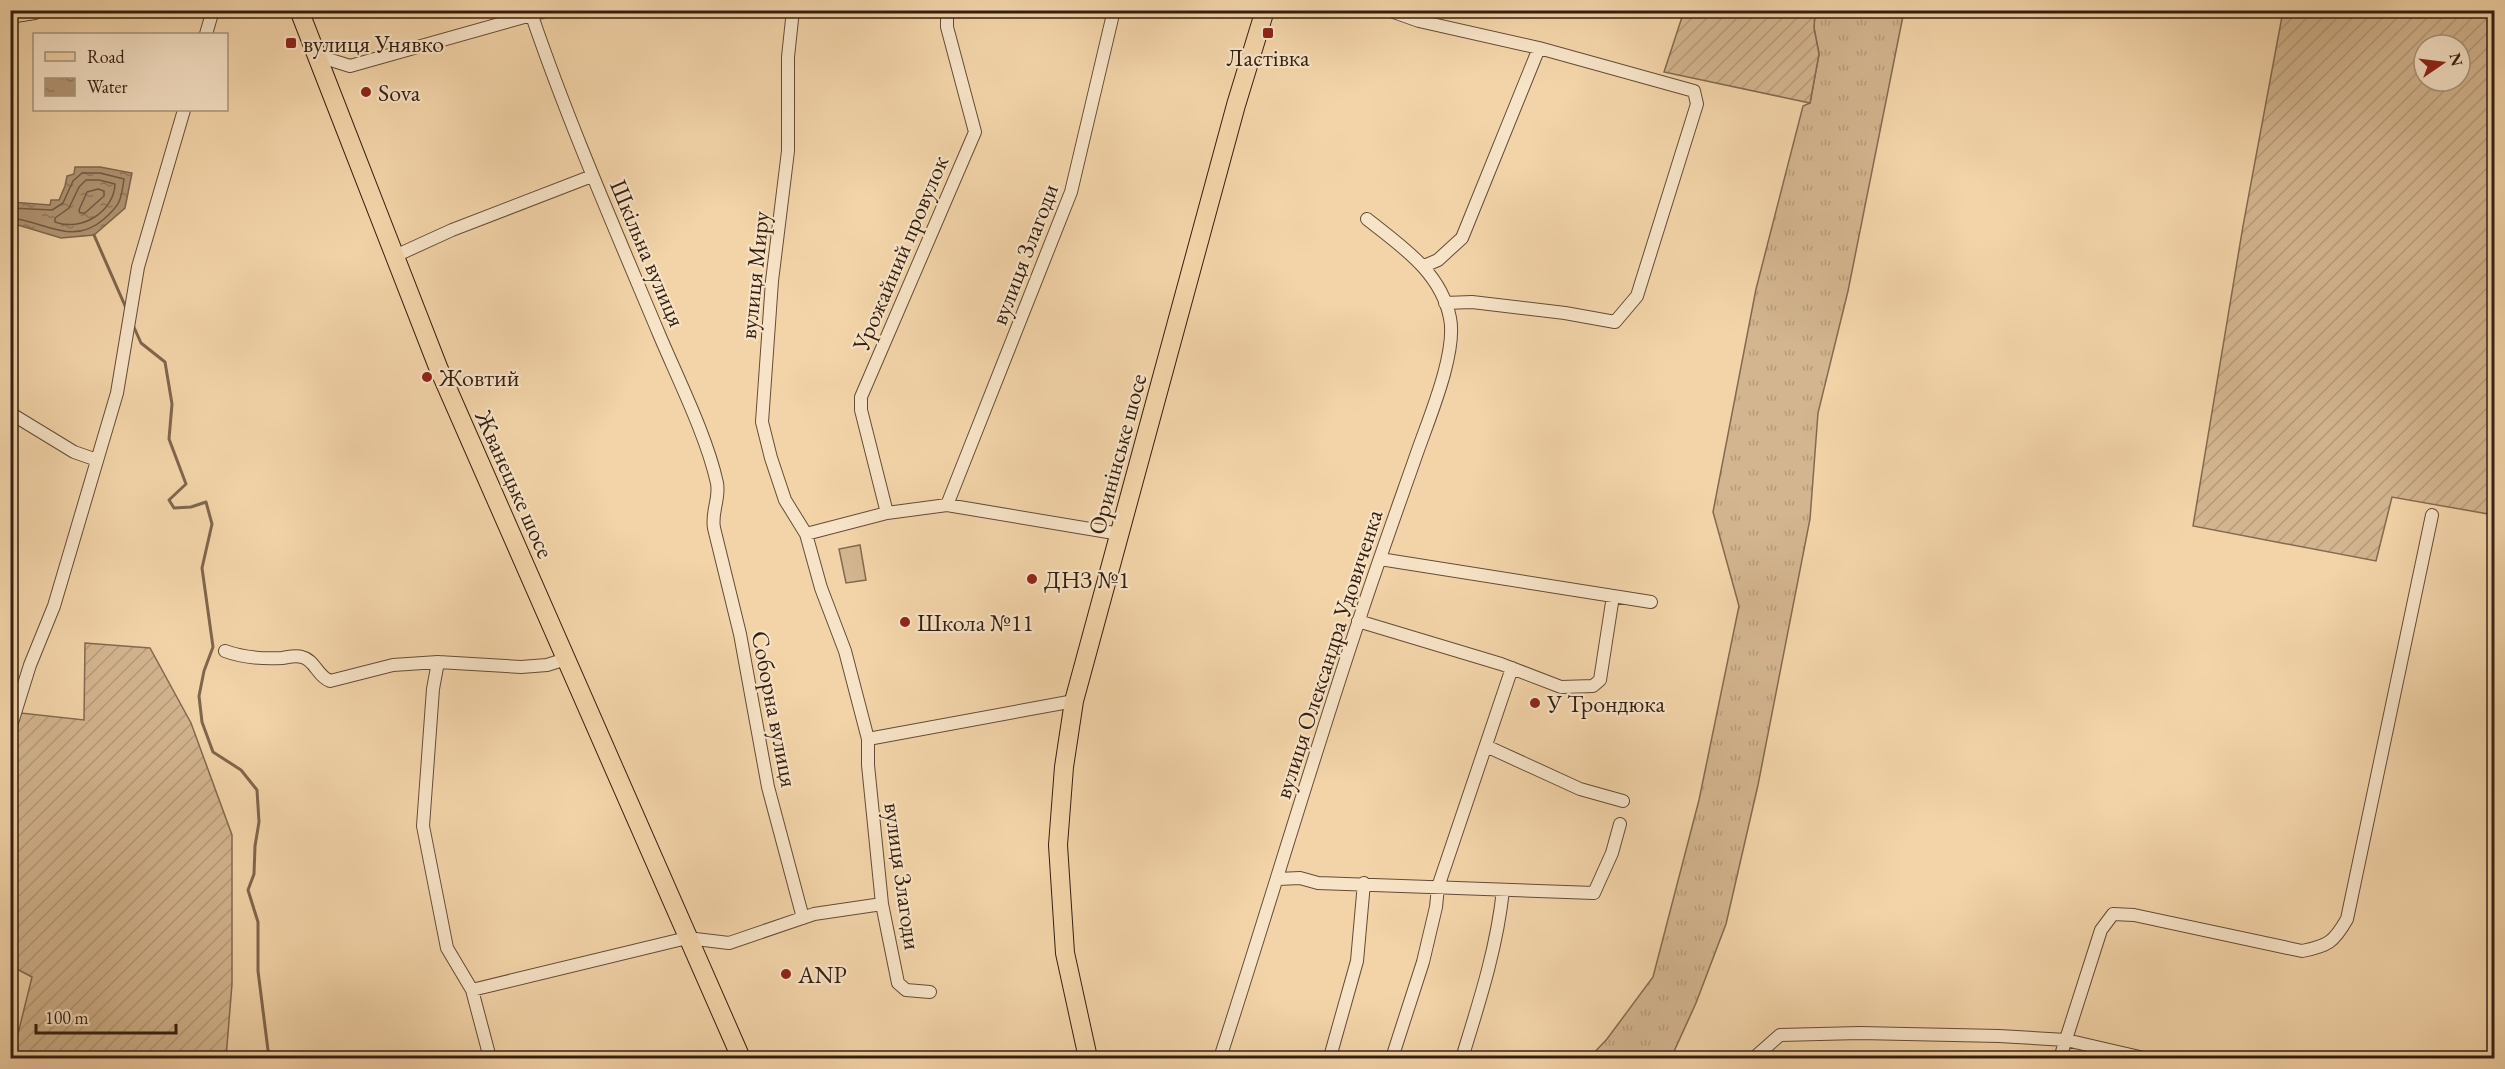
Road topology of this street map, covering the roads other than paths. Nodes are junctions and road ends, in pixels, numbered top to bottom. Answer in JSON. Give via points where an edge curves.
{"nodes":[{"id":1,"x":35,"y":10,"type":"edge"},
{"id":2,"x":213,"y":10,"type":"edge"},
{"id":3,"x":299,"y":10,"type":"edge"},
{"id":4,"x":549,"y":10,"type":"edge"},
{"id":5,"x":793,"y":10,"type":"edge"},
{"id":6,"x":947,"y":10,"type":"edge"},
{"id":7,"x":1114,"y":10,"type":"edge"},
{"id":8,"x":1265,"y":10,"type":"edge"},
{"id":9,"x":1388,"y":10,"type":"edge"},
{"id":10,"x":10,"y":14,"type":"edge"},
{"id":11,"x":517,"y":15,"type":"edge"},
{"id":12,"x":532,"y":16,"type":"junction"},
{"id":13,"x":206,"y":33,"type":"edge"},
{"id":14,"x":1539,"y":48,"type":"junction"},
{"id":15,"x":318,"y":56,"type":"junction"},
{"id":16,"x":184,"y":111,"type":"edge"},
{"id":17,"x":592,"y":176,"type":"junction"},
{"id":18,"x":1367,"y":219,"type":"dead end"},
{"id":19,"x":394,"y":256,"type":"junction"},
{"id":20,"x":1424,"y":266,"type":"junction"},
{"id":21,"x":1445,"y":303,"type":"junction"},
{"id":22,"x":10,"y":413,"type":"edge"},
{"id":23,"x":97,"y":459,"type":"junction"},
{"id":24,"x":947,"y":505,"type":"junction"},
{"id":25,"x":714,"y":508,"type":"joint"},
{"id":26,"x":887,"y":513,"type":"junction"},
{"id":27,"x":2432,"y":514,"type":"dead end"},
{"id":28,"x":806,"y":534,"type":"junction"},
{"id":29,"x":1120,"y":534,"type":"junction"},
{"id":30,"x":1380,"y":559,"type":"junction"},
{"id":31,"x":1613,"y":596,"type":"junction"},
{"id":32,"x":1651,"y":602,"type":"dead end"},
{"id":33,"x":1359,"y":621,"type":"junction"},
{"id":34,"x":225,"y":651,"type":"dead end"},
{"id":35,"x":566,"y":659,"type":"junction"},
{"id":36,"x":438,"y":662,"type":"junction"},
{"id":37,"x":1512,"y":668,"type":"junction"},
{"id":38,"x":1074,"y":701,"type":"junction"},
{"id":39,"x":10,"y":729,"type":"edge"},
{"id":40,"x":868,"y":739,"type":"junction"},
{"id":41,"x":1486,"y":746,"type":"junction"},
{"id":42,"x":1623,"y":801,"type":"dead end"},
{"id":43,"x":1620,"y":824,"type":"dead end"},
{"id":44,"x":1278,"y":879,"type":"junction"},
{"id":45,"x":1364,"y":883,"type":"junction"},
{"id":46,"x":1438,"y":887,"type":"junction"},
{"id":47,"x":1503,"y":890,"type":"junction"},
{"id":48,"x":882,"y":904,"type":"junction"},
{"id":49,"x":803,"y":918,"type":"junction"},
{"id":50,"x":687,"y":938,"type":"junction"},
{"id":51,"x":472,"y":990,"type":"junction"},
{"id":52,"x":930,"y":992,"type":"dead end"},
{"id":53,"x":2066,"y":1040,"type":"junction"},
{"id":54,"x":1330,"y":1057,"type":"dead end"},
{"id":55,"x":490,"y":1059,"type":"edge"},
{"id":56,"x":741,"y":1059,"type":"edge"},
{"id":57,"x":1088,"y":1059,"type":"edge"},
{"id":58,"x":1220,"y":1059,"type":"edge"},
{"id":59,"x":1392,"y":1059,"type":"edge"},
{"id":60,"x":1462,"y":1059,"type":"edge"},
{"id":61,"x":1755,"y":1059,"type":"edge"},
{"id":62,"x":2060,"y":1059,"type":"edge"},
{"id":63,"x":2144,"y":1059,"type":"edge"}],
"edges":[{"from":1,"to":10,"type":"main road"},
{"from":2,"to":13,"type":"street"},
{"from":3,"to":15,"type":"main road","name":"Жванецьке шосе"},
{"from":4,"to":12,"type":"street"},
{"from":5,"to":28,"type":"street","name":"вулиця Миру","via":[[788,57],[788,151],[762,410],[766,441],[784,500]]},
{"from":6,"to":26,"type":"street","name":"Урожайний провулок","via":[[947,27],[975,132],[861,397]]},
{"from":7,"to":24,"type":"street","name":"вулиця Злагоди","via":[[1071,192]]},
{"from":8,"to":29,"type":"main road","name":"Оринінське шосе"},
{"from":9,"to":14,"type":"street","via":[[1419,21]]},
{"from":11,"to":12,"type":"street"},
{"from":11,"to":15,"type":"street","via":[[350,66]]},
{"from":12,"to":17,"type":"street","name":"Шкільна вулиця"},
{"from":14,"to":20,"type":"street","via":[[1462,238],[1438,260]]},
{"from":14,"to":21,"type":"street","via":[[1694,92],[1697,104],[1637,296],[1615,322],[1472,302]]},
{"from":15,"to":19,"type":"main road","name":"Жванецьке шосе"},
{"from":16,"to":23,"type":"street","via":[[150,223],[132,296],[117,393]]},
{"from":17,"to":19,"type":"street"},
{"from":17,"to":25,"type":"street","name":"Шкільна вулиця","via":[[703,440],[717,485]]},
{"from":18,"to":20,"type":"street","name":"вулиця Олександра Удовиченка"},
{"from":19,"to":35,"type":"main road","name":"Жванецьке шосе"},
{"from":20,"to":21,"type":"street","name":"вулиця Олександра Удовиченка"},
{"from":21,"to":30,"type":"street","name":"вулиця Олександра Удовиченка","via":[[1452,332],[1450,349]]},
{"from":22,"to":23,"type":"street","via":[[74,452]]},
{"from":23,"to":39,"type":"street","via":[[54,606]]},
{"from":24,"to":26,"type":"street"},
{"from":24,"to":29,"type":"street"},
{"from":25,"to":49,"type":"street","name":"Соборна вулиця","via":[[714,528],[740,634],[768,787]]},
{"from":26,"to":28,"type":"street"},
{"from":27,"to":53,"type":"street","via":[[2347,920],[2337,937],[2323,947],[2302,951],[2114,914],[2101,930]]},
{"from":28,"to":40,"type":"street","name":"вулиця Злагоди","via":[[845,651]]},
{"from":29,"to":38,"type":"main road","name":"Оринінське шосе"},
{"from":30,"to":31,"type":"street"},
{"from":30,"to":33,"type":"street","name":"вулиця Олександра Удовиченка"},
{"from":31,"to":32,"type":"street"},
{"from":31,"to":37,"type":"street","via":[[1596,686],[1562,687]]},
{"from":33,"to":37,"type":"street"},
{"from":33,"to":44,"type":"street","name":"вулиця Олександра Удовиченка"},
{"from":34,"to":36,"type":"street","via":[[255,658],[303,657],[330,681],[385,667]]},
{"from":35,"to":36,"type":"street","via":[[511,668]]},
{"from":35,"to":50,"type":"main road","name":"Жванецьке шосе"},
{"from":36,"to":51,"type":"street","via":[[423,826],[447,948]]},
{"from":37,"to":41,"type":"street"},
{"from":38,"to":40,"type":"street"},
{"from":38,"to":57,"type":"main road","name":"Оринінське шосе","via":[[1058,845],[1065,953]]},
{"from":40,"to":48,"type":"street","name":"вулиця Злагоди"},
{"from":41,"to":42,"type":"street","via":[[1580,789]]},
{"from":41,"to":46,"type":"street"},
{"from":43,"to":47,"type":"street","via":[[1594,893]]},
{"from":44,"to":45,"type":"street"},
{"from":44,"to":58,"type":"street","name":"вулиця Олександра Удовиченка"},
{"from":45,"to":46,"type":"street"},
{"from":45,"to":54,"type":"street","via":[[1357,961]]},
{"from":46,"to":47,"type":"street"},
{"from":46,"to":59,"type":"street","via":[[1423,962]]},
{"from":47,"to":60,"type":"street","via":[[1499,927]]},
{"from":48,"to":49,"type":"street","via":[[825,911]]},
{"from":48,"to":52,"type":"street","name":"вулиця Злагоди","via":[[899,986]]},
{"from":49,"to":50,"type":"street","via":[[729,944]]},
{"from":50,"to":51,"type":"street"},
{"from":50,"to":56,"type":"main road","name":"Жванецьке шосе"},
{"from":51,"to":55,"type":"street"},
{"from":53,"to":61,"type":"street","via":[[1860,1033],[1780,1035]]},
{"from":53,"to":62,"type":"street"},
{"from":53,"to":63,"type":"street"}]}
